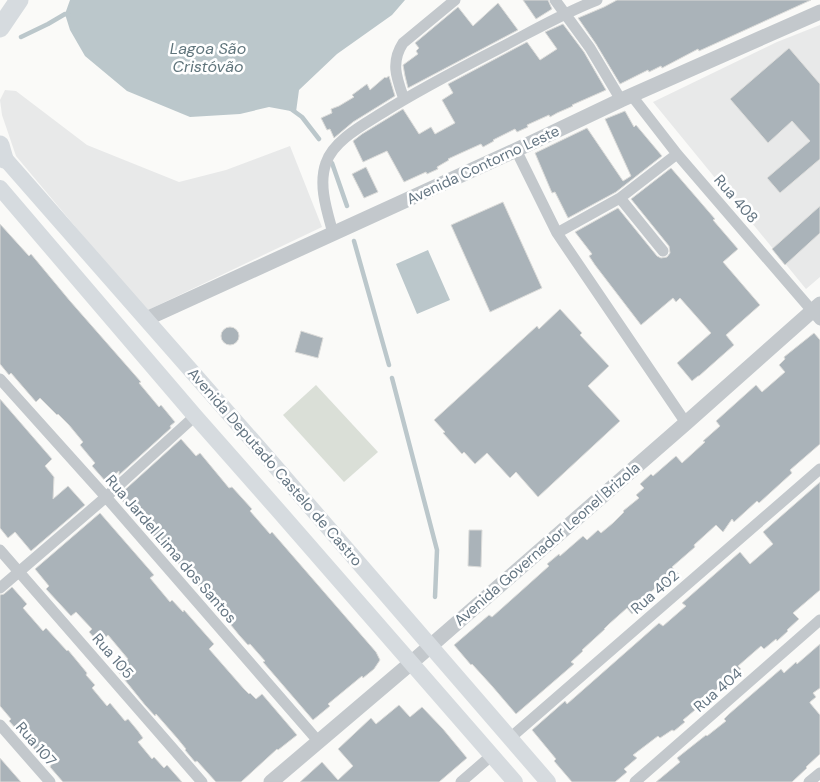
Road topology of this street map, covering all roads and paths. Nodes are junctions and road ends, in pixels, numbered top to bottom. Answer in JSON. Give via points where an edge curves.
{"nodes":[{"id":1,"x":19,"y":0,"type":"edge"},
{"id":2,"x":455,"y":0,"type":"edge"},
{"id":3,"x":554,"y":0,"type":"edge"},
{"id":4,"x":597,"y":0,"type":"edge"},
{"id":5,"x":820,"y":12,"type":"edge"},
{"id":6,"x":564,"y":14,"type":"junction"},
{"id":7,"x":0,"y":28,"type":"edge"},
{"id":8,"x":626,"y":98,"type":"junction"},
{"id":9,"x":404,"y":99,"type":"junction"},
{"id":10,"x":516,"y":150,"type":"junction"},
{"id":11,"x":2,"y":152,"type":"edge"},
{"id":12,"x":677,"y":154,"type":"junction"},
{"id":13,"x":0,"y":188,"type":"edge"},
{"id":14,"x":620,"y":198,"type":"junction"},
{"id":15,"x":0,"y":199,"type":"edge"},
{"id":16,"x":19,"y":209,"type":"junction"},
{"id":17,"x":333,"y":233,"type":"junction"},
{"id":18,"x":557,"y":233,"type":"junction"},
{"id":19,"x":663,"y":251,"type":"dead end"},
{"id":20,"x":817,"y":311,"type":"edge"},
{"id":21,"x":146,"y":319,"type":"junction"},
{"id":22,"x":0,"y":379,"type":"edge"},
{"id":23,"x":195,"y":416,"type":"junction"},
{"id":24,"x":686,"y":423,"type":"junction"},
{"id":25,"x":274,"y":465,"type":"junction"},
{"id":26,"x":820,"y":469,"type":"edge"},
{"id":27,"x":254,"y":482,"type":"junction"},
{"id":28,"x":297,"y":491,"type":"junction"},
{"id":29,"x":106,"y":497,"type":"junction"},
{"id":30,"x":277,"y":509,"type":"junction"},
{"id":31,"x":0,"y":550,"type":"edge"},
{"id":32,"x":20,"y":571,"type":"junction"},
{"id":33,"x":0,"y":588,"type":"edge"},
{"id":34,"x":820,"y":620,"type":"edge"},
{"id":35,"x":430,"y":646,"type":"junction"},
{"id":36,"x":411,"y":663,"type":"junction"},
{"id":37,"x":0,"y":725,"type":"edge"},
{"id":38,"x":510,"y":738,"type":"junction"},
{"id":39,"x":318,"y":741,"type":"junction"},
{"id":40,"x":491,"y":756,"type":"junction"},
{"id":41,"x":820,"y":772,"type":"edge"},
{"id":42,"x":50,"y":782,"type":"edge"},
{"id":43,"x":202,"y":782,"type":"edge"},
{"id":44,"x":270,"y":782,"type":"edge"},
{"id":45,"x":461,"y":782,"type":"edge"},
{"id":46,"x":515,"y":782,"type":"edge"},
{"id":47,"x":548,"y":782,"type":"edge"},
{"id":48,"x":635,"y":782,"type":"edge"},
{"id":49,"x":809,"y":782,"type":"edge"}],
"edges":[{"from":1,"to":7,"type":"main road"},
{"from":2,"to":9,"type":"street","via":[[403,43],[398,51],[395,73]]},
{"from":3,"to":6,"type":"street","name":"Rua 408"},
{"from":4,"to":6,"type":"street"},
{"from":5,"to":8,"type":"street","name":"Avenida Contorno Leste"},
{"from":6,"to":8,"type":"street","name":"Rua 408"},
{"from":6,"to":9,"type":"street"},
{"from":8,"to":10,"type":"street","name":"Avenida Contorno Leste"},
{"from":8,"to":12,"type":"street","name":"Rua 408"},
{"from":9,"to":17,"type":"street","via":[[355,130],[331,152],[326,162],[323,190]]},
{"from":10,"to":17,"type":"street","name":"Avenida Contorno Leste"},
{"from":10,"to":18,"type":"street"},
{"from":11,"to":21,"type":"main road","name":"Avenida Deputado Castelo de Castro"},
{"from":12,"to":14,"type":"street"},
{"from":12,"to":20,"type":"street","name":"Rua 408"},
{"from":13,"to":16,"type":"main road","name":"Avenida Deputado Castelo de Castro"},
{"from":14,"to":18,"type":"street"},
{"from":14,"to":19,"type":"street"},
{"from":15,"to":16,"type":"street"},
{"from":16,"to":23,"type":"main road","name":"Avenida Deputado Castelo de Castro"},
{"from":17,"to":21,"type":"street","name":"Avenida Contorno Leste"},
{"from":18,"to":24,"type":"street"},
{"from":20,"to":24,"type":"street","name":"Avenida Governador Leonel Brizola"},
{"from":21,"to":25,"type":"main road","name":"Avenida Deputado Castelo de Castro"},
{"from":22,"to":29,"type":"street","name":"Rua Jardel Lima dos Santos"},
{"from":23,"to":27,"type":"main road","name":"Avenida Deputado Castelo de Castro"},
{"from":23,"to":29,"type":"street"},
{"from":24,"to":35,"type":"street","name":"Avenida Governador Leonel Brizola"},
{"from":25,"to":27,"type":"main road"},
{"from":25,"to":28,"type":"main road","name":"Avenida Deputado Castelo de Castro"},
{"from":26,"to":38,"type":"street","name":"Rua 402"},
{"from":27,"to":30,"type":"main road","name":"Avenida Deputado Castelo de Castro"},
{"from":28,"to":30,"type":"main road"},
{"from":28,"to":35,"type":"main road","name":"Avenida Deputado Castelo de Castro"},
{"from":29,"to":32,"type":"street"},
{"from":29,"to":39,"type":"street","name":"Rua Jardel Lima dos Santos"},
{"from":30,"to":36,"type":"main road","name":"Avenida Deputado Castelo de Castro"},
{"from":31,"to":32,"type":"street","name":"Rua 105"},
{"from":32,"to":33,"type":"street"},
{"from":32,"to":43,"type":"street","name":"Rua 105"},
{"from":34,"to":48,"type":"street","name":"Rua 404"},
{"from":35,"to":36,"type":"street","name":"Avenida Governador Leonel Brizola"},
{"from":35,"to":38,"type":"main road","name":"Avenida Deputado Castelo de Castro"},
{"from":36,"to":39,"type":"street","name":"Avenida Governador Leonel Brizola"},
{"from":36,"to":40,"type":"main road","name":"Avenida Deputado Castelo de Castro"},
{"from":37,"to":42,"type":"street","name":"Rua 107"},
{"from":38,"to":47,"type":"main road","name":"Avenida Deputado Castelo de Castro"},
{"from":39,"to":44,"type":"street","name":"Avenida Governador Leonel Brizola"},
{"from":40,"to":45,"type":"street"},
{"from":40,"to":46,"type":"main road","name":"Avenida Deputado Castelo de Castro"},
{"from":41,"to":49,"type":"street"}]}
